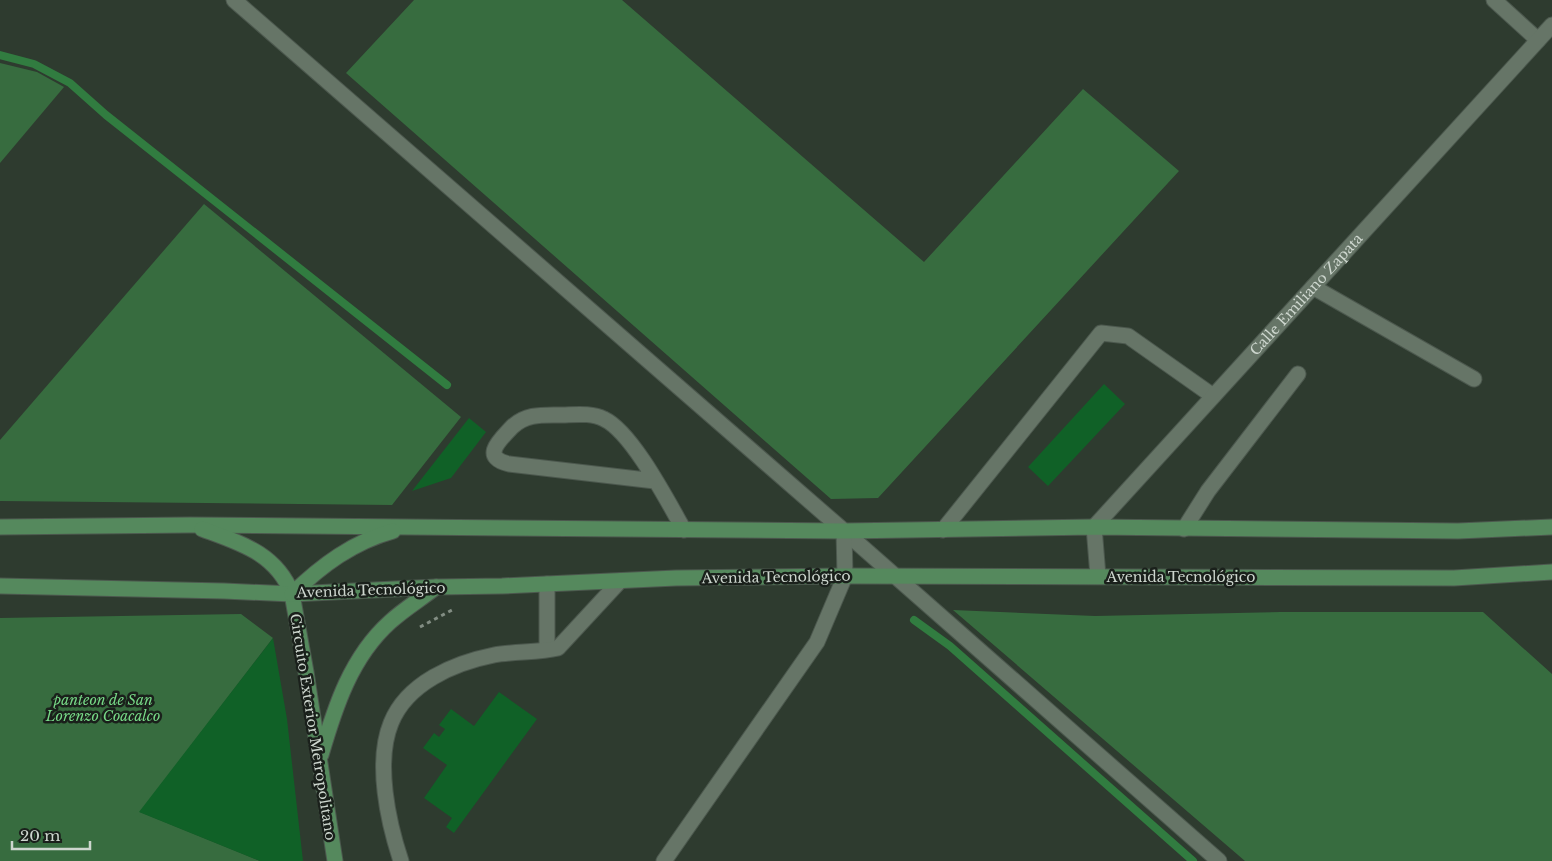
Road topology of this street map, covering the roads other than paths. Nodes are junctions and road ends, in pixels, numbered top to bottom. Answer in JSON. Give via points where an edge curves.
{"nodes":[{"id":1,"x":234,"y":0,"type":"edge"},
{"id":2,"x":1494,"y":0,"type":"edge"},
{"id":3,"x":1552,"y":26,"type":"edge"},
{"id":4,"x":1538,"y":40,"type":"junction"},
{"id":5,"x":1313,"y":287,"type":"junction"},
{"id":6,"x":1298,"y":374,"type":"dead end"},
{"id":7,"x":1474,"y":379,"type":"dead end"},
{"id":8,"x":1214,"y":396,"type":"junction"},
{"id":9,"x":655,"y":481,"type":"junction"},
{"id":10,"x":190,"y":525,"type":"junction"},
{"id":11,"x":0,"y":527,"type":"edge"},
{"id":12,"x":412,"y":527,"type":"junction"},
{"id":13,"x":1094,"y":527,"type":"junction"},
{"id":14,"x":1552,"y":527,"type":"edge"},
{"id":15,"x":1184,"y":528,"type":"junction"},
{"id":16,"x":684,"y":530,"type":"junction"},
{"id":17,"x":942,"y":530,"type":"junction"},
{"id":18,"x":844,"y":531,"type":"junction"},
{"id":19,"x":1552,"y":572,"type":"edge"},
{"id":20,"x":844,"y":576,"type":"junction"},
{"id":21,"x":1098,"y":576,"type":"junction"},
{"id":22,"x":895,"y":577,"type":"junction"},
{"id":23,"x":620,"y":581,"type":"junction"},
{"id":24,"x":547,"y":584,"type":"junction"},
{"id":25,"x":0,"y":586,"type":"edge"},
{"id":26,"x":436,"y":587,"type":"junction"},
{"id":27,"x":292,"y":594,"type":"junction"},
{"id":28,"x":547,"y":649,"type":"junction"},
{"id":29,"x":320,"y":759,"type":"junction"},
{"id":30,"x":335,"y":861,"type":"edge"},
{"id":31,"x":401,"y":861,"type":"edge"},
{"id":32,"x":664,"y":861,"type":"edge"},
{"id":33,"x":1220,"y":861,"type":"edge"}],
"edges":[{"from":1,"to":18,"type":"street"},
{"from":2,"to":4,"type":"street"},
{"from":3,"to":4,"type":"street","name":"Calle Emiliano Zapata"},
{"from":4,"to":5,"type":"street","name":"Calle Emiliano Zapata"},
{"from":5,"to":7,"type":"street"},
{"from":5,"to":8,"type":"street","name":"Calle Emiliano Zapata"},
{"from":6,"to":15,"type":"street","via":[[1208,491]]},
{"from":8,"to":13,"type":"street","name":"Calle Emiliano Zapata"},
{"from":8,"to":17,"type":"street","via":[[1128,336],[1101,334]]},
{"from":9,"to":9,"type":"street","via":[[626,437],[604,418],[593,415],[533,415],[515,424],[494,449],[495,457],[509,464]]},
{"from":9,"to":16,"type":"street"},
{"from":10,"to":11,"type":"main road"},
{"from":10,"to":12,"type":"main road"},
{"from":10,"to":27,"type":"main road","name":"Circuito Exterior Metropolitano","via":[[254,550],[280,572]]},
{"from":12,"to":16,"type":"main road"},
{"from":12,"to":27,"type":"main road","name":"Circuito Exterior Metropolitano","via":[[353,547],[326,563]]},
{"from":13,"to":15,"type":"main road"},
{"from":13,"to":17,"type":"main road"},
{"from":13,"to":21,"type":"street"},
{"from":14,"to":15,"type":"main road","via":[[1458,532]]},
{"from":16,"to":18,"type":"main road"},
{"from":17,"to":18,"type":"main road"},
{"from":18,"to":20,"type":"street"},
{"from":18,"to":22,"type":"street"},
{"from":19,"to":21,"type":"main road","name":"Avenida Tecnológico","via":[[1454,578]]},
{"from":20,"to":22,"type":"main road","name":"Avenida Tecnológico"},
{"from":20,"to":23,"type":"main road","name":"Avenida Tecnológico"},
{"from":20,"to":32,"type":"street","via":[[817,642]]},
{"from":21,"to":22,"type":"main road","name":"Avenida Tecnológico"},
{"from":22,"to":33,"type":"street"},
{"from":23,"to":24,"type":"main road","name":"Avenida Tecnológico"},
{"from":23,"to":28,"type":"street","via":[[562,645]]},
{"from":24,"to":26,"type":"main road","name":"Avenida Tecnológico"},
{"from":24,"to":28,"type":"street"},
{"from":25,"to":27,"type":"main road","name":"Avenida Tecnológico"},
{"from":26,"to":27,"type":"main road","name":"Avenida Tecnológico"},
{"from":26,"to":29,"type":"main road","via":[[393,619],[358,660],[340,697]]},
{"from":27,"to":29,"type":"main road","name":"Circuito Exterior Metropolitano"},
{"from":28,"to":31,"type":"street","via":[[494,655],[450,668],[426,681],[404,701],[390,724],[383,779]]},
{"from":29,"to":30,"type":"main road","name":"Circuito Exterior Metropolitano"}]}
